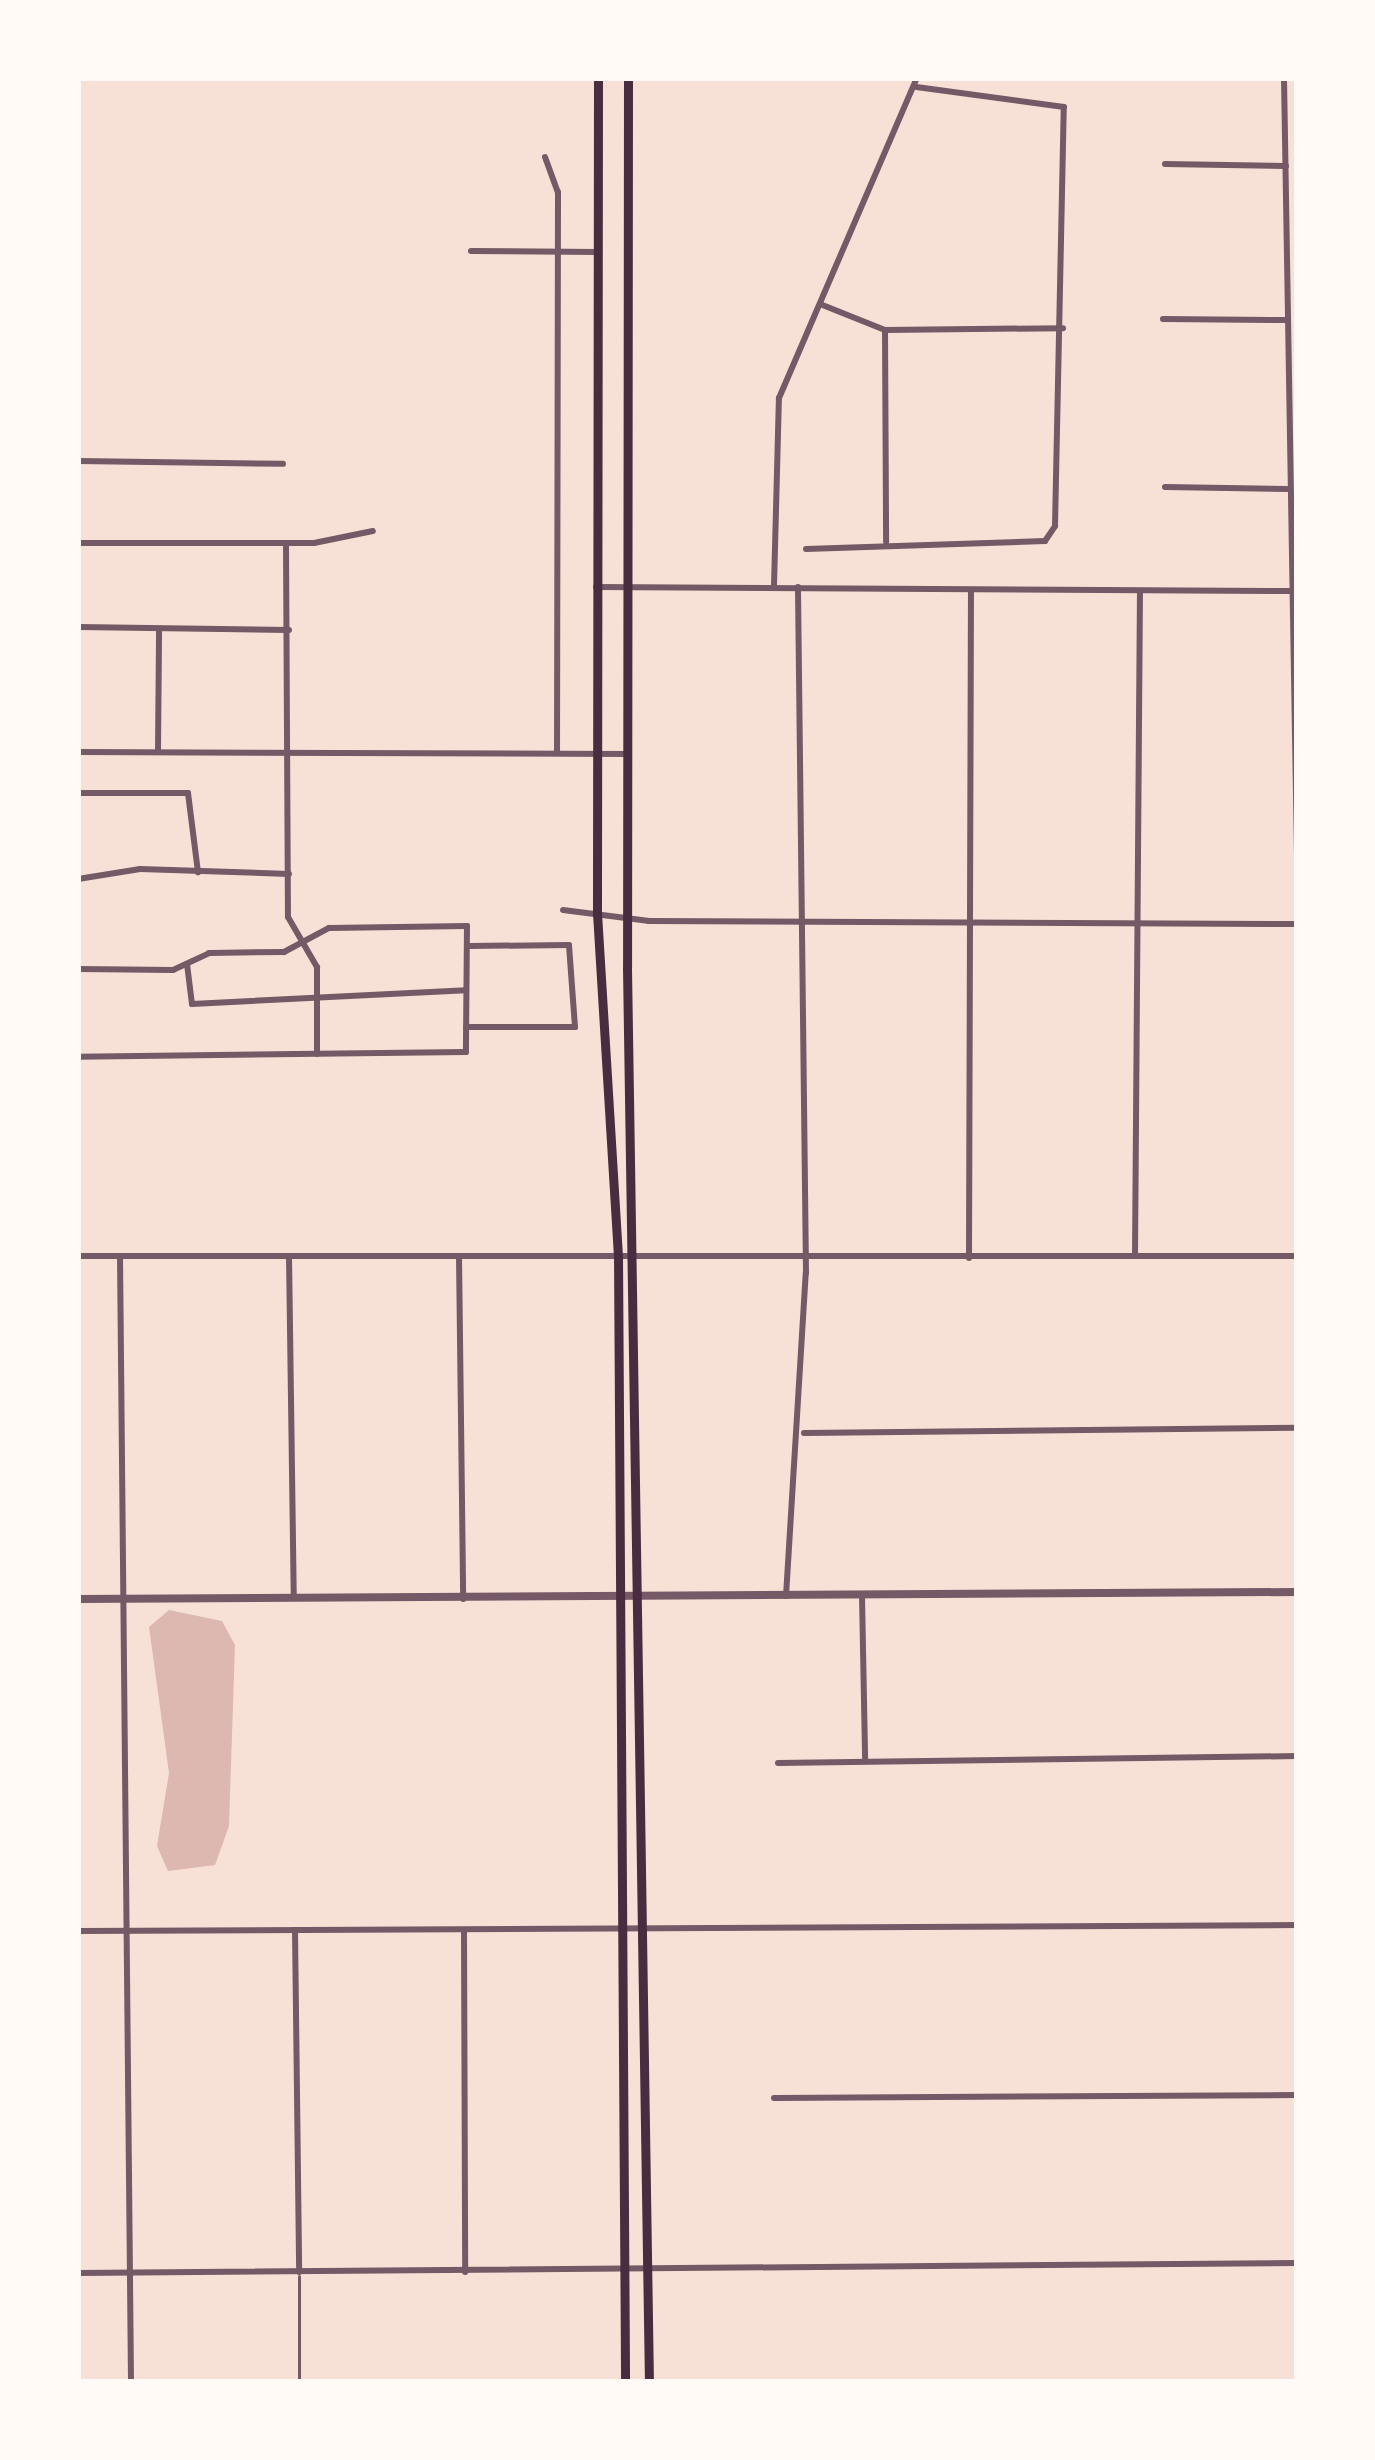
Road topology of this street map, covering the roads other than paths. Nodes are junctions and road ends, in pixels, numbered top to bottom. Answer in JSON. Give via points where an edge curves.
{"nodes":[{"id":1,"x":598,"y":78,"type":"edge"},
{"id":2,"x":628,"y":78,"type":"edge"},
{"id":3,"x":1284,"y":78,"type":"edge"},
{"id":4,"x":916,"y":82,"type":"edge"},
{"id":5,"x":545,"y":157,"type":"dead end"},
{"id":6,"x":1165,"y":164,"type":"dead end"},
{"id":7,"x":1286,"y":166,"type":"junction"},
{"id":8,"x":471,"y":251,"type":"dead end"},
{"id":9,"x":559,"y":251,"type":"junction"},
{"id":10,"x":597,"y":252,"type":"junction"},
{"id":11,"x":820,"y":304,"type":"junction"},
{"id":12,"x":1163,"y":319,"type":"dead end"},
{"id":13,"x":1286,"y":320,"type":"junction"},
{"id":14,"x":1063,"y":328,"type":"junction"},
{"id":15,"x":885,"y":330,"type":"junction"},
{"id":16,"x":78,"y":461,"type":"edge"},
{"id":17,"x":283,"y":464,"type":"dead end"},
{"id":18,"x":1165,"y":487,"type":"dead end"},
{"id":19,"x":1287,"y":489,"type":"junction"},
{"id":20,"x":373,"y":531,"type":"dead end"},
{"id":21,"x":78,"y":543,"type":"edge"},
{"id":22,"x":286,"y":543,"type":"junction"},
{"id":23,"x":886,"y":543,"type":"junction"},
{"id":24,"x":806,"y":550,"type":"dead end"},
{"id":25,"x":774,"y":586,"type":"junction"},
{"id":26,"x":798,"y":586,"type":"junction"},
{"id":27,"x":596,"y":587,"type":"junction"},
{"id":28,"x":627,"y":587,"type":"junction"},
{"id":29,"x":971,"y":591,"type":"junction"},
{"id":30,"x":1141,"y":591,"type":"junction"},
{"id":31,"x":1295,"y":591,"type":"edge"},
{"id":32,"x":78,"y":627,"type":"edge"},
{"id":33,"x":159,"y":628,"type":"junction"},
{"id":34,"x":289,"y":630,"type":"junction"},
{"id":35,"x":78,"y":752,"type":"edge"},
{"id":36,"x":158,"y":752,"type":"junction"},
{"id":37,"x":557,"y":752,"type":"junction"},
{"id":38,"x":288,"y":753,"type":"junction"},
{"id":39,"x":596,"y":754,"type":"junction"},
{"id":40,"x":626,"y":754,"type":"junction"},
{"id":41,"x":78,"y":793,"type":"edge"},
{"id":42,"x":1297,"y":856,"type":"edge"},
{"id":43,"x":198,"y":872,"type":"junction"},
{"id":44,"x":289,"y":874,"type":"junction"},
{"id":45,"x":78,"y":879,"type":"edge"},
{"id":46,"x":563,"y":910,"type":"dead end"},
{"id":47,"x":597,"y":913,"type":"junction"},
{"id":48,"x":627,"y":918,"type":"junction"},
{"id":49,"x":798,"y":922,"type":"junction"},
{"id":50,"x":970,"y":923,"type":"junction"},
{"id":51,"x":1137,"y":924,"type":"junction"},
{"id":52,"x":1297,"y":924,"type":"edge"},
{"id":53,"x":301,"y":943,"type":"junction"},
{"id":54,"x":468,"y":946,"type":"junction"},
{"id":55,"x":188,"y":964,"type":"junction"},
{"id":56,"x":78,"y":969,"type":"edge"},
{"id":57,"x":466,"y":990,"type":"junction"},
{"id":58,"x":317,"y":994,"type":"junction"},
{"id":59,"x":466,"y":1028,"type":"junction"},
{"id":60,"x":317,"y":1054,"type":"junction"},
{"id":61,"x":78,"y":1057,"type":"edge"},
{"id":62,"x":1135,"y":1255,"type":"junction"},
{"id":63,"x":78,"y":1256,"type":"edge"},
{"id":64,"x":120,"y":1256,"type":"junction"},
{"id":65,"x":289,"y":1256,"type":"junction"},
{"id":66,"x":459,"y":1256,"type":"junction"},
{"id":67,"x":617,"y":1256,"type":"junction"},
{"id":68,"x":637,"y":1256,"type":"junction"},
{"id":69,"x":1297,"y":1256,"type":"edge"},
{"id":70,"x":802,"y":1258,"type":"junction"},
{"id":71,"x":969,"y":1258,"type":"junction"},
{"id":72,"x":1297,"y":1428,"type":"edge"},
{"id":73,"x":804,"y":1432,"type":"junction"},
{"id":74,"x":1297,"y":1592,"type":"edge"},
{"id":75,"x":862,"y":1596,"type":"junction"},
{"id":76,"x":619,"y":1597,"type":"junction"},
{"id":77,"x":786,"y":1597,"type":"junction"},
{"id":78,"x":294,"y":1598,"type":"junction"},
{"id":79,"x":644,"y":1598,"type":"junction"},
{"id":80,"x":78,"y":1599,"type":"edge"},
{"id":81,"x":127,"y":1599,"type":"junction"},
{"id":82,"x":463,"y":1599,"type":"junction"},
{"id":83,"x":1297,"y":1756,"type":"edge"},
{"id":84,"x":865,"y":1759,"type":"junction"},
{"id":85,"x":778,"y":1763,"type":"dead end"},
{"id":86,"x":1297,"y":1925,"type":"edge"},
{"id":87,"x":78,"y":1930,"type":"edge"},
{"id":88,"x":124,"y":1930,"type":"junction"},
{"id":89,"x":295,"y":1930,"type":"junction"},
{"id":90,"x":464,"y":1930,"type":"junction"},
{"id":91,"x":625,"y":1930,"type":"junction"},
{"id":92,"x":645,"y":1930,"type":"junction"},
{"id":93,"x":1297,"y":2095,"type":"edge"},
{"id":94,"x":774,"y":2098,"type":"dead end"},
{"id":95,"x":1297,"y":2263,"type":"edge"},
{"id":96,"x":624,"y":2271,"type":"junction"},
{"id":97,"x":648,"y":2271,"type":"junction"},
{"id":98,"x":298,"y":2272,"type":"junction"},
{"id":99,"x":465,"y":2272,"type":"junction"},
{"id":100,"x":78,"y":2273,"type":"edge"},
{"id":101,"x":131,"y":2273,"type":"junction"},
{"id":102,"x":131,"y":2382,"type":"edge"},
{"id":103,"x":299,"y":2382,"type":"edge"},
{"id":104,"x":626,"y":2382,"type":"edge"},
{"id":105,"x":649,"y":2382,"type":"edge"}],
"edges":[{"from":1,"to":10,"type":"main road"},
{"from":2,"to":28,"type":"main road"},
{"from":3,"to":7,"type":"street"},
{"from":4,"to":11,"type":"street"},
{"from":4,"to":14,"type":"street","via":[[1064,107]]},
{"from":5,"to":9,"type":"street"},
{"from":6,"to":7,"type":"street"},
{"from":7,"to":13,"type":"street"},
{"from":8,"to":9,"type":"street"},
{"from":9,"to":10,"type":"street"},
{"from":9,"to":37,"type":"street"},
{"from":10,"to":27,"type":"main road"},
{"from":11,"to":15,"type":"street"},
{"from":11,"to":25,"type":"street","via":[[779,398]]},
{"from":12,"to":13,"type":"street"},
{"from":13,"to":19,"type":"street"},
{"from":14,"to":15,"type":"street"},
{"from":14,"to":23,"type":"street","via":[[1049,540]]},
{"from":15,"to":23,"type":"street"},
{"from":16,"to":17,"type":"street"},
{"from":18,"to":19,"type":"street"},
{"from":19,"to":31,"type":"street"},
{"from":20,"to":22,"type":"street"},
{"from":21,"to":22,"type":"street"},
{"from":22,"to":34,"type":"street"},
{"from":23,"to":24,"type":"street"},
{"from":25,"to":26,"type":"street"},
{"from":25,"to":28,"type":"street"},
{"from":26,"to":29,"type":"street"},
{"from":26,"to":49,"type":"street"},
{"from":27,"to":28,"type":"street"},
{"from":27,"to":39,"type":"main road"},
{"from":28,"to":40,"type":"main road"},
{"from":29,"to":30,"type":"street"},
{"from":29,"to":50,"type":"street"},
{"from":30,"to":31,"type":"street"},
{"from":30,"to":51,"type":"street"},
{"from":31,"to":42,"type":"street"},
{"from":32,"to":33,"type":"street"},
{"from":33,"to":34,"type":"street"},
{"from":33,"to":36,"type":"street"},
{"from":34,"to":38,"type":"street"},
{"from":35,"to":36,"type":"street"},
{"from":36,"to":38,"type":"street"},
{"from":37,"to":38,"type":"street"},
{"from":37,"to":39,"type":"street"},
{"from":38,"to":44,"type":"street"},
{"from":39,"to":40,"type":"street"},
{"from":39,"to":47,"type":"main road"},
{"from":40,"to":48,"type":"main road"},
{"from":41,"to":43,"type":"street","via":[[188,793]]},
{"from":43,"to":44,"type":"street"},
{"from":43,"to":45,"type":"street"},
{"from":44,"to":53,"type":"street"},
{"from":46,"to":47,"type":"street"},
{"from":47,"to":48,"type":"street"},
{"from":47,"to":67,"type":"main road"},
{"from":48,"to":49,"type":"street"},
{"from":48,"to":68,"type":"main road"},
{"from":49,"to":50,"type":"street"},
{"from":49,"to":70,"type":"street"},
{"from":50,"to":51,"type":"street"},
{"from":50,"to":71,"type":"street"},
{"from":51,"to":52,"type":"street"},
{"from":51,"to":62,"type":"street"},
{"from":53,"to":54,"type":"street","via":[[329,928],[467,926]]},
{"from":53,"to":55,"type":"street"},
{"from":53,"to":58,"type":"street"},
{"from":54,"to":57,"type":"street"},
{"from":54,"to":59,"type":"street","via":[[569,945],[575,1027]]},
{"from":55,"to":56,"type":"street"},
{"from":55,"to":58,"type":"street","via":[[192,1004]]},
{"from":57,"to":58,"type":"street"},
{"from":57,"to":59,"type":"street"},
{"from":58,"to":60,"type":"street"},
{"from":59,"to":60,"type":"street","via":[[466,1052]]},
{"from":60,"to":61,"type":"street"},
{"from":62,"to":69,"type":"street"},
{"from":62,"to":71,"type":"street"},
{"from":63,"to":64,"type":"street"},
{"from":64,"to":65,"type":"street"},
{"from":64,"to":81,"type":"street"},
{"from":65,"to":66,"type":"street"},
{"from":65,"to":78,"type":"street"},
{"from":66,"to":67,"type":"street"},
{"from":66,"to":82,"type":"street"},
{"from":67,"to":68,"type":"street"},
{"from":67,"to":76,"type":"main road"},
{"from":68,"to":70,"type":"street"},
{"from":68,"to":79,"type":"main road"},
{"from":70,"to":71,"type":"street"},
{"from":70,"to":73,"type":"street"},
{"from":72,"to":73,"type":"street"},
{"from":73,"to":77,"type":"street","via":[[788,1461]]},
{"from":74,"to":75,"type":"street"},
{"from":75,"to":77,"type":"street"},
{"from":75,"to":84,"type":"street"},
{"from":76,"to":79,"type":"street"},
{"from":76,"to":82,"type":"street"},
{"from":76,"to":91,"type":"main road"},
{"from":77,"to":79,"type":"street"},
{"from":78,"to":81,"type":"street"},
{"from":78,"to":82,"type":"street"},
{"from":79,"to":92,"type":"main road"},
{"from":80,"to":81,"type":"street"},
{"from":81,"to":88,"type":"street"},
{"from":83,"to":84,"type":"street"},
{"from":84,"to":85,"type":"street"},
{"from":86,"to":92,"type":"street"},
{"from":87,"to":88,"type":"street"},
{"from":88,"to":89,"type":"street"},
{"from":88,"to":101,"type":"street"},
{"from":89,"to":90,"type":"street"},
{"from":89,"to":98,"type":"street"},
{"from":90,"to":91,"type":"street"},
{"from":90,"to":99,"type":"street"},
{"from":91,"to":92,"type":"street"},
{"from":91,"to":96,"type":"main road"},
{"from":92,"to":97,"type":"main road"},
{"from":93,"to":94,"type":"street"},
{"from":95,"to":97,"type":"street"},
{"from":96,"to":97,"type":"street"},
{"from":96,"to":99,"type":"street"},
{"from":96,"to":104,"type":"main road"},
{"from":97,"to":105,"type":"main road"},
{"from":98,"to":99,"type":"street"},
{"from":98,"to":101,"type":"street"},
{"from":98,"to":103,"type":"lane"},
{"from":100,"to":101,"type":"street"},
{"from":101,"to":102,"type":"street"}]}
